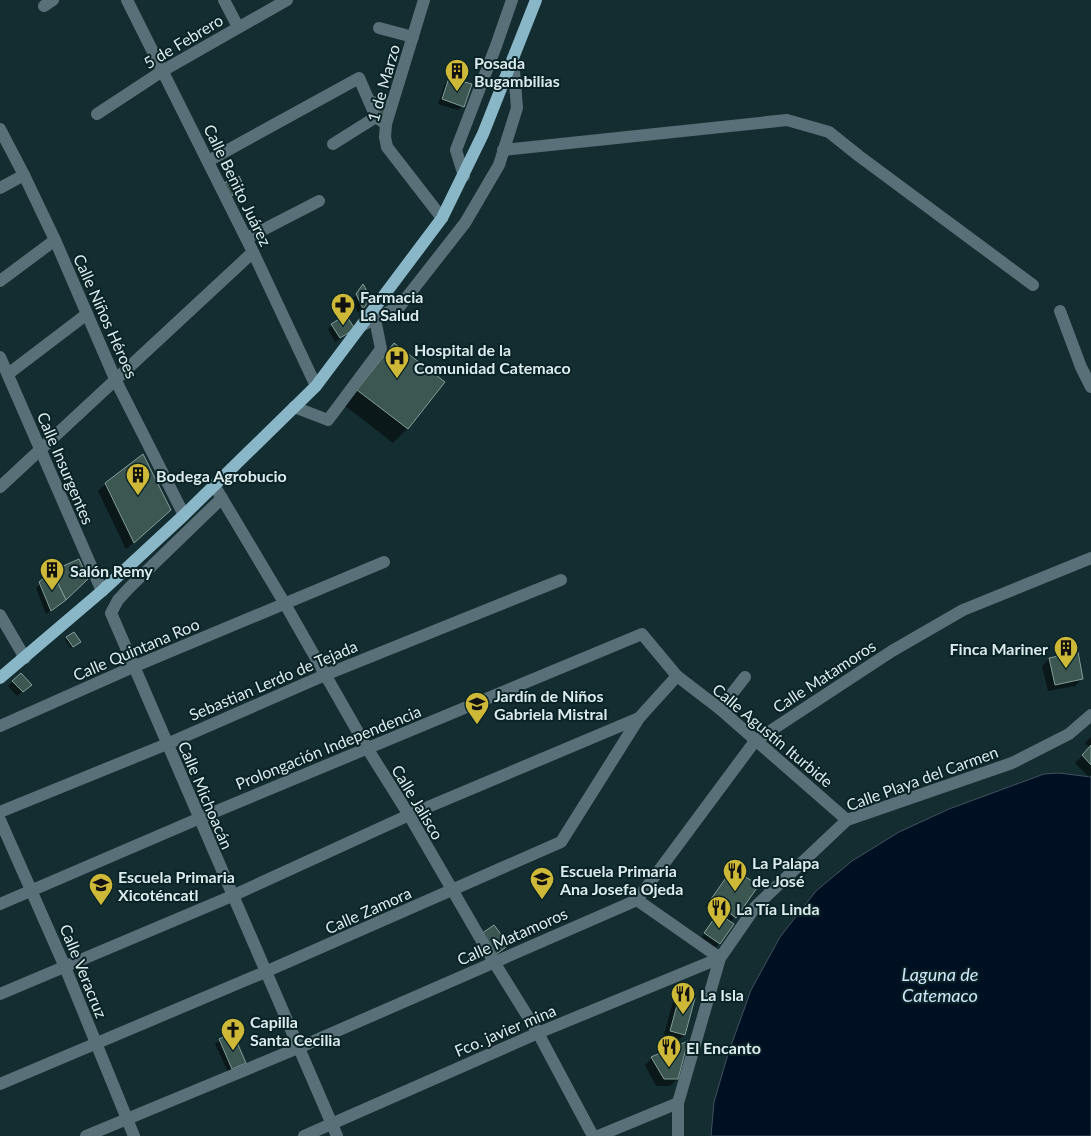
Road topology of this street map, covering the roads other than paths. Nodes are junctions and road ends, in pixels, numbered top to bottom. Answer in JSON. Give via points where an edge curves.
{"nodes":[{"id":1,"x":128,"y":0,"type":"edge"},
{"id":2,"x":224,"y":0,"type":"edge"},
{"id":3,"x":287,"y":0,"type":"edge"},
{"id":4,"x":424,"y":0,"type":"edge"},
{"id":5,"x":512,"y":0,"type":"edge"},
{"id":6,"x":536,"y":0,"type":"edge"},
{"id":7,"x":238,"y":27,"type":"junction"},
{"id":8,"x":379,"y":28,"type":"dead end"},
{"id":9,"x":413,"y":37,"type":"junction"},
{"id":10,"x":513,"y":58,"type":"junction"},
{"id":11,"x":164,"y":70,"type":"junction"},
{"id":12,"x":97,"y":114,"type":"dead end"},
{"id":13,"x":381,"y":121,"type":"junction"},
{"id":14,"x":0,"y":130,"type":"edge"},
{"id":15,"x":333,"y":144,"type":"dead end"},
{"id":16,"x":504,"y":150,"type":"junction"},
{"id":17,"x":208,"y":160,"type":"junction"},
{"id":18,"x":24,"y":175,"type":"junction"},
{"id":19,"x":464,"y":176,"type":"junction"},
{"id":20,"x":0,"y":188,"type":"edge"},
{"id":21,"x":319,"y":201,"type":"dead end"},
{"id":22,"x":442,"y":218,"type":"junction"},
{"id":23,"x":247,"y":238,"type":"junction"},
{"id":24,"x":55,"y":240,"type":"junction"},
{"id":25,"x":254,"y":252,"type":"junction"},
{"id":26,"x":0,"y":281,"type":"edge"},
{"id":27,"x":1033,"y":285,"type":"dead end"},
{"id":28,"x":1060,"y":311,"type":"dead end"},
{"id":29,"x":87,"y":314,"type":"junction"},
{"id":30,"x":373,"y":315,"type":"junction"},
{"id":31,"x":0,"y":357,"type":"edge"},
{"id":32,"x":8,"y":374,"type":"junction"},
{"id":33,"x":116,"y":381,"type":"junction"},
{"id":34,"x":316,"y":386,"type":"junction"},
{"id":35,"x":1091,"y":387,"type":"edge"},
{"id":36,"x":294,"y":407,"type":"junction"},
{"id":37,"x":41,"y":449,"type":"junction"},
{"id":38,"x":214,"y":485,"type":"junction"},
{"id":39,"x":0,"y":487,"type":"edge"},
{"id":40,"x":222,"y":498,"type":"junction"},
{"id":41,"x":184,"y":515,"type":"junction"},
{"id":42,"x":1091,"y":558,"type":"edge"},
{"id":43,"x":384,"y":562,"type":"dead end"},
{"id":44,"x":560,"y":580,"type":"dead end"},
{"id":45,"x":102,"y":591,"type":"junction"},
{"id":46,"x":285,"y":604,"type":"junction"},
{"id":47,"x":0,"y":615,"type":"edge"},
{"id":48,"x":642,"y":634,"type":"joint"},
{"id":49,"x":25,"y":658,"type":"junction"},
{"id":50,"x":133,"y":667,"type":"junction"},
{"id":51,"x":325,"y":675,"type":"junction"},
{"id":52,"x":677,"y":676,"type":"junction"},
{"id":53,"x":745,"y":677,"type":"dead end"},
{"id":54,"x":0,"y":678,"type":"edge"},
{"id":55,"x":720,"y":709,"type":"junction"},
{"id":56,"x":1091,"y":715,"type":"edge"},
{"id":57,"x":640,"y":718,"type":"junction"},
{"id":58,"x":0,"y":726,"type":"edge"},
{"id":59,"x":755,"y":741,"type":"junction"},
{"id":60,"x":166,"y":744,"type":"junction"},
{"id":61,"x":367,"y":748,"type":"junction"},
{"id":62,"x":0,"y":812,"type":"edge"},
{"id":63,"x":409,"y":815,"type":"junction"},
{"id":64,"x":200,"y":818,"type":"junction"},
{"id":65,"x":0,"y":820,"type":"edge"},
{"id":66,"x":847,"y":820,"type":"junction"},
{"id":67,"x":32,"y":891,"type":"junction"},
{"id":68,"x":452,"y":891,"type":"junction"},
{"id":69,"x":232,"y":896,"type":"junction"},
{"id":70,"x":637,"y":900,"type":"junction"},
{"id":71,"x":0,"y":904,"type":"edge"},
{"id":72,"x":720,"y":958,"type":"junction"},
{"id":73,"x":494,"y":962,"type":"junction"},
{"id":74,"x":65,"y":967,"type":"junction"},
{"id":75,"x":265,"y":972,"type":"junction"},
{"id":76,"x":0,"y":994,"type":"edge"},
{"id":77,"x":538,"y":1033,"type":"junction"},
{"id":78,"x":95,"y":1043,"type":"junction"},
{"id":79,"x":298,"y":1048,"type":"junction"},
{"id":80,"x":0,"y":1084,"type":"edge"},
{"id":81,"x":678,"y":1103,"type":"junction"},
{"id":82,"x":128,"y":1120,"type":"junction"},
{"id":83,"x":335,"y":1130,"type":"edge"},
{"id":84,"x":86,"y":1136,"type":"edge"},
{"id":85,"x":134,"y":1136,"type":"edge"},
{"id":86,"x":304,"y":1136,"type":"edge"},
{"id":87,"x":593,"y":1136,"type":"edge"},
{"id":88,"x":598,"y":1136,"type":"edge"},
{"id":89,"x":678,"y":1136,"type":"edge"}],
"edges":[{"from":1,"to":11,"type":"street","name":"Calle Benito Juárez"},
{"from":2,"to":7,"type":"street"},
{"from":3,"to":7,"type":"street","name":"5 de Febrero"},
{"from":4,"to":9,"type":"street","name":"1 de Marzo"},
{"from":5,"to":19,"type":"street","via":[[456,150]]},
{"from":6,"to":10,"type":"main road"},
{"from":7,"to":11,"type":"street","name":"5 de Febrero"},
{"from":8,"to":9,"type":"street"},
{"from":9,"to":13,"type":"street","name":"1 de Marzo"},
{"from":10,"to":16,"type":"street","via":[[517,108]]},
{"from":10,"to":19,"type":"main road"},
{"from":11,"to":12,"type":"street","name":"5 de Febrero"},
{"from":11,"to":17,"type":"street","name":"Calle Benito Juárez"},
{"from":13,"to":15,"type":"street"},
{"from":13,"to":17,"type":"street","via":[[359,78]]},
{"from":13,"to":22,"type":"street","name":"1 de Marzo","via":[[387,147]]},
{"from":14,"to":18,"type":"street","name":"Calle Niños Héroes"},
{"from":16,"to":27,"type":"street","via":[[787,120],[829,132]]},
{"from":16,"to":30,"type":"street","via":[[465,223],[400,306]]},
{"from":17,"to":23,"type":"street","name":"Calle Benito Juárez"},
{"from":18,"to":20,"type":"street"},
{"from":18,"to":24,"type":"street","name":"Calle Niños Héroes"},
{"from":19,"to":22,"type":"main road"},
{"from":21,"to":23,"type":"street"},
{"from":22,"to":30,"type":"main road"},
{"from":23,"to":25,"type":"street","name":"Calle Benito Juárez"},
{"from":24,"to":26,"type":"street"},
{"from":24,"to":29,"type":"street","name":"Calle Niños Héroes"},
{"from":25,"to":33,"type":"street"},
{"from":25,"to":34,"type":"street","name":"Calle Benito Juárez"},
{"from":28,"to":35,"type":"street"},
{"from":29,"to":32,"type":"street"},
{"from":29,"to":33,"type":"street","name":"Calle Niños Héroes"},
{"from":30,"to":34,"type":"main road"},
{"from":30,"to":36,"type":"street","via":[[381,349],[328,420]]},
{"from":31,"to":32,"type":"street","name":"Calle Insurgentes"},
{"from":32,"to":37,"type":"street","name":"Calle Insurgentes"},
{"from":33,"to":37,"type":"street"},
{"from":33,"to":41,"type":"street","name":"Calle Niños Héroes"},
{"from":34,"to":36,"type":"main road"},
{"from":36,"to":38,"type":"main road"},
{"from":37,"to":39,"type":"street"},
{"from":37,"to":45,"type":"street","name":"Calle Insurgentes"},
{"from":38,"to":40,"type":"street","name":"Calle Jalisco"},
{"from":38,"to":41,"type":"main road"},
{"from":40,"to":46,"type":"street","name":"Calle Jalisco"},
{"from":40,"to":50,"type":"street","name":"Calle Michoacán","via":[[118,600],[111,613]]},
{"from":41,"to":45,"type":"main road"},
{"from":42,"to":59,"type":"street","name":"Calle Matamoros","via":[[963,610],[892,651]]},
{"from":43,"to":46,"type":"street","name":"Calle Quintana Roo"},
{"from":44,"to":51,"type":"street","name":"Sebastian Lerdo de Tejada"},
{"from":45,"to":49,"type":"main road"},
{"from":46,"to":50,"type":"street","name":"Calle Quintana Roo"},
{"from":46,"to":51,"type":"street","name":"Calle Jalisco"},
{"from":47,"to":49,"type":"street"},
{"from":48,"to":52,"type":"street","name":"Calle Agustín Iturbide"},
{"from":48,"to":61,"type":"street","name":"Prolongación Independencia"},
{"from":49,"to":54,"type":"main road"},
{"from":50,"to":58,"type":"street","name":"Calle Quintana Roo"},
{"from":50,"to":60,"type":"street","name":"Calle Michoacán"},
{"from":51,"to":60,"type":"street","name":"Sebastian Lerdo de Tejada"},
{"from":51,"to":61,"type":"street","name":"Calle Jalisco"},
{"from":52,"to":55,"type":"street","name":"Calle Agustín Iturbide"},
{"from":52,"to":57,"type":"street","name":"Calle Zamora"},
{"from":53,"to":55,"type":"street"},
{"from":55,"to":59,"type":"street","name":"Calle Agustín Iturbide"},
{"from":56,"to":66,"type":"street","name":"Calle Playa del Carmen","via":[[1069,734],[1012,763]]},
{"from":57,"to":63,"type":"street"},
{"from":57,"to":68,"type":"street","name":"Calle Zamora","via":[[561,842]]},
{"from":59,"to":66,"type":"street","name":"Calle Agustín Iturbide"},
{"from":59,"to":70,"type":"street","name":"Calle Matamoros"},
{"from":60,"to":62,"type":"street","name":"Sebastian Lerdo de Tejada"},
{"from":60,"to":64,"type":"street","name":"Calle Michoacán"},
{"from":61,"to":63,"type":"street","name":"Calle Jalisco"},
{"from":61,"to":64,"type":"street","name":"Prolongación Independencia"},
{"from":63,"to":68,"type":"street","name":"Calle Jalisco"},
{"from":63,"to":69,"type":"street"},
{"from":64,"to":67,"type":"street","name":"Prolongación Independencia"},
{"from":64,"to":69,"type":"street","name":"Calle Michoacán"},
{"from":65,"to":67,"type":"street","name":"Calle Veracruz"},
{"from":66,"to":72,"type":"street","name":"Calle Playa del Carmen","via":[[756,906]]},
{"from":67,"to":71,"type":"street","name":"Prolongación Independencia"},
{"from":67,"to":74,"type":"street","name":"Calle Veracruz"},
{"from":68,"to":73,"type":"street","name":"Calle Jalisco"},
{"from":68,"to":75,"type":"street","name":"Calle Zamora"},
{"from":69,"to":74,"type":"street"},
{"from":69,"to":75,"type":"street","name":"Calle Michoacán"},
{"from":70,"to":72,"type":"street"},
{"from":70,"to":73,"type":"street","name":"Calle Matamoros"},
{"from":72,"to":77,"type":"street","name":"Fco. javier mina"},
{"from":72,"to":81,"type":"street"},
{"from":73,"to":77,"type":"street","name":"Calle Jalisco"},
{"from":73,"to":79,"type":"street","name":"Calle Matamoros"},
{"from":74,"to":76,"type":"street"},
{"from":74,"to":78,"type":"street","name":"Calle Veracruz"},
{"from":75,"to":78,"type":"street","name":"Calle Zamora"},
{"from":75,"to":79,"type":"street","name":"Calle Michoacán"},
{"from":77,"to":83,"type":"street","name":"Fco. javier mina"},
{"from":77,"to":87,"type":"street","name":"Calle Jalisco"},
{"from":78,"to":80,"type":"street","name":"Calle Zamora"},
{"from":78,"to":82,"type":"street","name":"Calle Veracruz"},
{"from":79,"to":82,"type":"street","name":"Calle Matamoros"},
{"from":79,"to":83,"type":"street","name":"Calle Michoacán"},
{"from":81,"to":88,"type":"street"},
{"from":81,"to":89,"type":"street"},
{"from":82,"to":84,"type":"street","name":"Calle Matamoros"},
{"from":82,"to":85,"type":"street","name":"Calle Veracruz"},
{"from":83,"to":86,"type":"street","name":"Fco. javier mina"}]}
